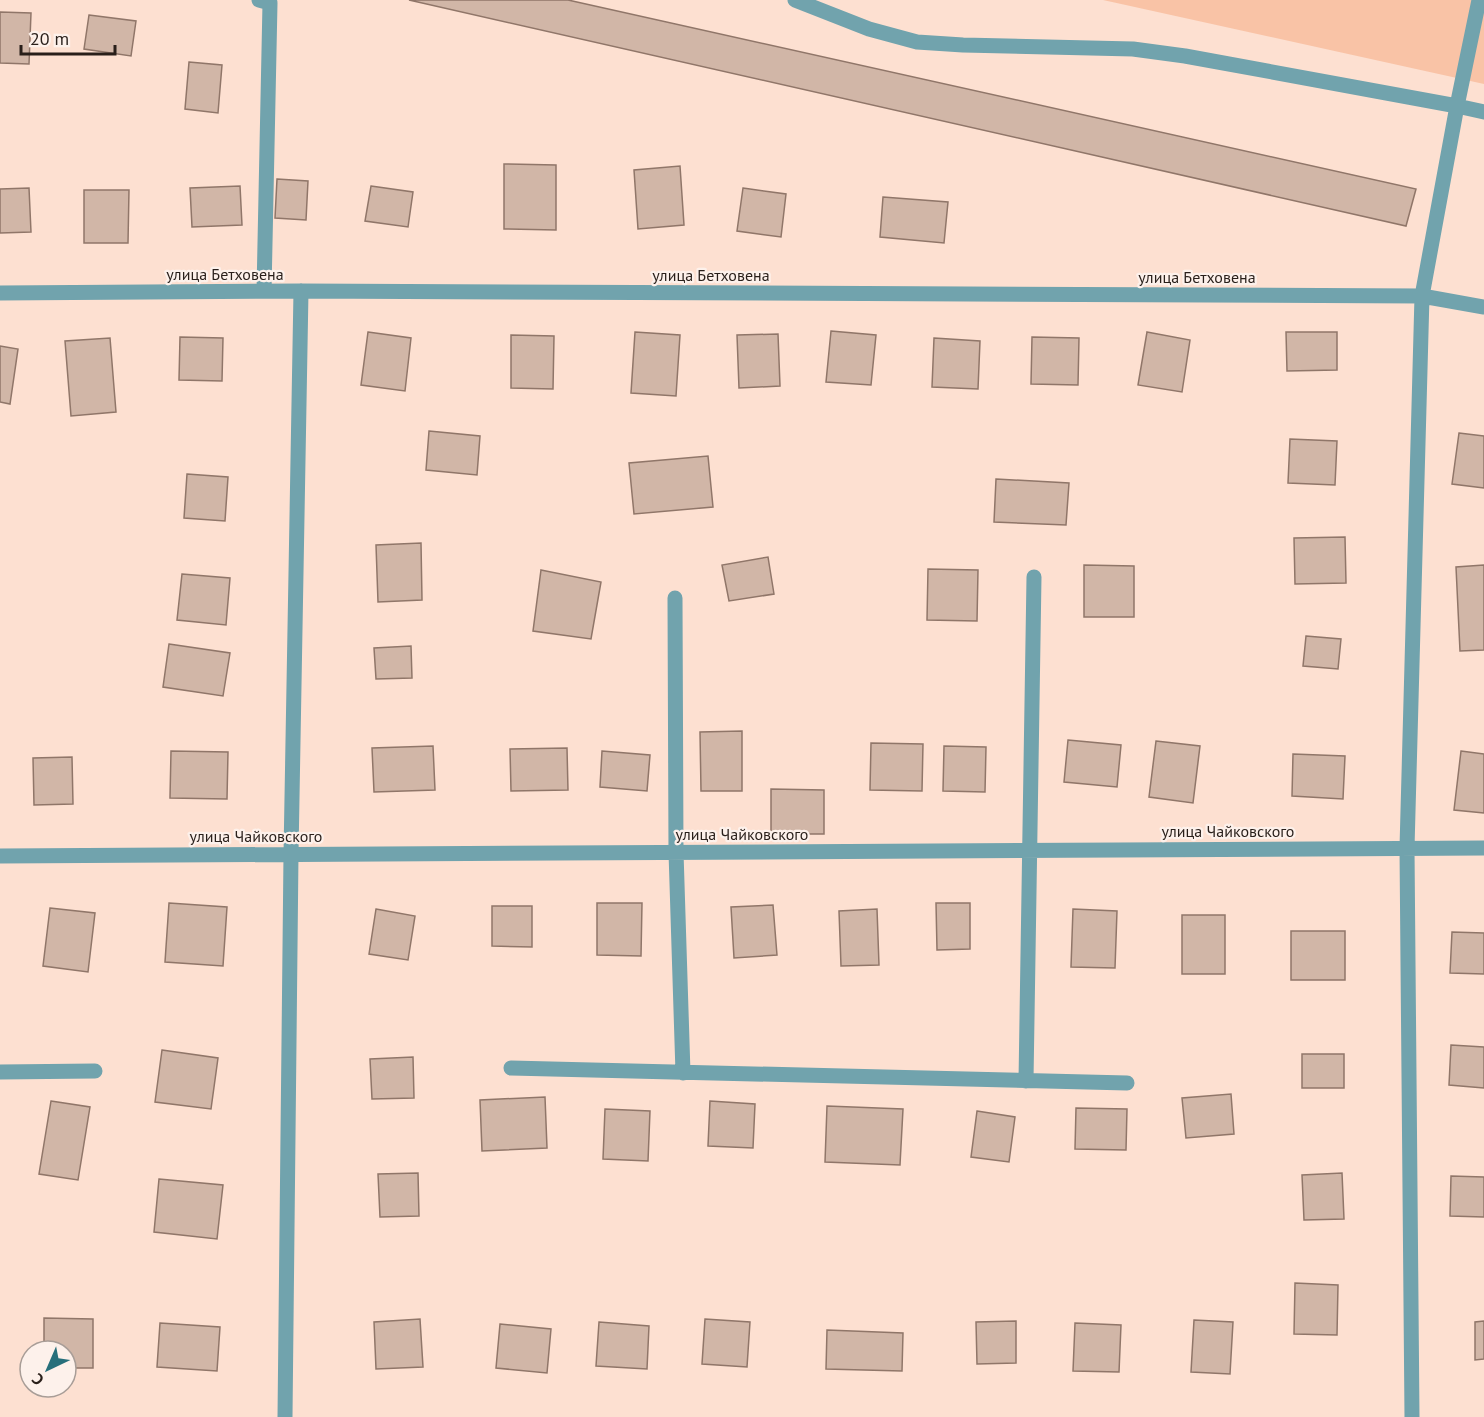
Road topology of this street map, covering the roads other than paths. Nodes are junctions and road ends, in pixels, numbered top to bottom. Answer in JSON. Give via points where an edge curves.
{"nodes":[{"id":1,"x":259,"y":0,"type":"edge"},
{"id":2,"x":795,"y":0,"type":"edge"},
{"id":3,"x":1479,"y":0,"type":"edge"},
{"id":4,"x":1457,"y":106,"type":"junction"},
{"id":5,"x":1484,"y":112,"type":"edge"},
{"id":6,"x":264,"y":291,"type":"junction"},
{"id":7,"x":301,"y":291,"type":"junction"},
{"id":8,"x":0,"y":293,"type":"edge"},
{"id":9,"x":1422,"y":296,"type":"junction"},
{"id":10,"x":1484,"y":307,"type":"edge"},
{"id":11,"x":1034,"y":577,"type":"dead end"},
{"id":12,"x":675,"y":598,"type":"dead end"},
{"id":13,"x":1407,"y":848,"type":"junction"},
{"id":14,"x":1484,"y":848,"type":"edge"},
{"id":15,"x":1029,"y":850,"type":"junction"},
{"id":16,"x":676,"y":852,"type":"junction"},
{"id":17,"x":291,"y":854,"type":"junction"},
{"id":18,"x":0,"y":856,"type":"edge"},
{"id":19,"x":511,"y":1068,"type":"dead end"},
{"id":20,"x":95,"y":1071,"type":"dead end"},
{"id":21,"x":0,"y":1072,"type":"edge"},
{"id":22,"x":683,"y":1073,"type":"junction"},
{"id":23,"x":1026,"y":1081,"type":"junction"},
{"id":24,"x":1127,"y":1083,"type":"dead end"},
{"id":25,"x":285,"y":1417,"type":"edge"},
{"id":26,"x":1412,"y":1417,"type":"edge"}],
"edges":[{"from":1,"to":6,"type":"street","via":[[270,3]]},
{"from":2,"to":4,"type":"street","via":[[869,29],[917,42],[1133,49]]},
{"from":3,"to":4,"type":"street"},
{"from":4,"to":5,"type":"street"},
{"from":4,"to":9,"type":"street"},
{"from":6,"to":7,"type":"street","name":"улица Бетховена"},
{"from":6,"to":8,"type":"street","name":"улица Бетховена"},
{"from":7,"to":9,"type":"street","name":"улица Бетховена"},
{"from":7,"to":17,"type":"street"},
{"from":9,"to":10,"type":"street","name":"улица Бетховена"},
{"from":9,"to":13,"type":"street"},
{"from":11,"to":15,"type":"street"},
{"from":12,"to":16,"type":"street"},
{"from":13,"to":14,"type":"street","name":"улица Чайковского"},
{"from":13,"to":15,"type":"street","name":"улица Чайковского"},
{"from":13,"to":26,"type":"street"},
{"from":15,"to":16,"type":"street","name":"улица Чайковского"},
{"from":15,"to":23,"type":"street"},
{"from":16,"to":17,"type":"street","name":"улица Чайковского"},
{"from":16,"to":22,"type":"street"},
{"from":17,"to":18,"type":"street","name":"улица Чайковского"},
{"from":17,"to":25,"type":"street"},
{"from":19,"to":22,"type":"street"},
{"from":20,"to":21,"type":"street"},
{"from":22,"to":23,"type":"street"},
{"from":23,"to":24,"type":"street"}]}
